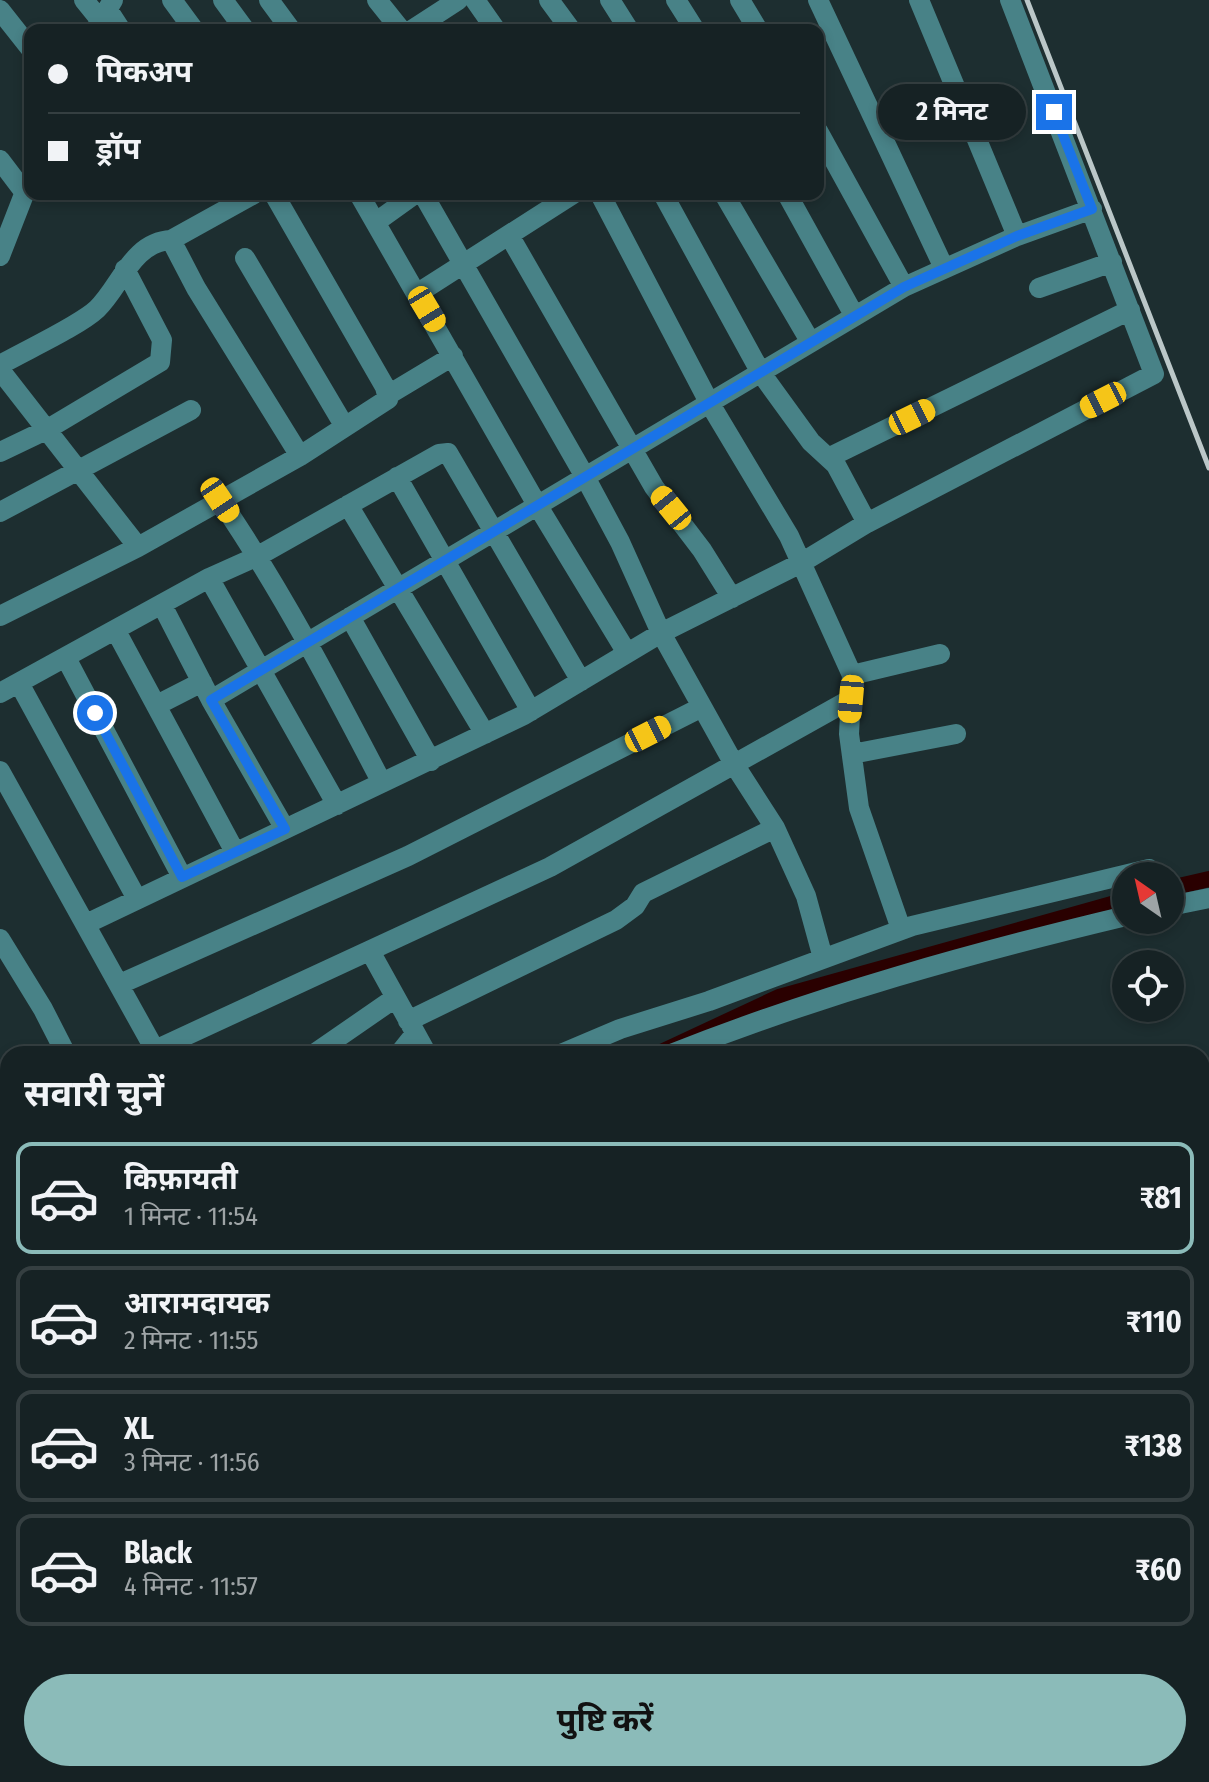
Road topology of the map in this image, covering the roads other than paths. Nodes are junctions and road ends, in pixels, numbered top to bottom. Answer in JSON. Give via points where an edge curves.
{"nodes":[{"id":1,"x":84,"y":0,"type":"edge"},
{"id":2,"x":172,"y":0,"type":"edge"},
{"id":3,"x":223,"y":0,"type":"edge"},
{"id":4,"x":269,"y":0,"type":"edge"},
{"id":5,"x":377,"y":0,"type":"edge"},
{"id":6,"x":458,"y":0,"type":"edge"},
{"id":7,"x":475,"y":0,"type":"edge"},
{"id":8,"x":549,"y":0,"type":"edge"},
{"id":9,"x":610,"y":0,"type":"edge"},
{"id":10,"x":676,"y":0,"type":"edge"},
{"id":11,"x":740,"y":0,"type":"edge"},
{"id":12,"x":818,"y":0,"type":"edge"},
{"id":13,"x":919,"y":0,"type":"edge"},
{"id":14,"x":1010,"y":0,"type":"edge"},
{"id":15,"x":0,"y":10,"type":"edge"},
{"id":16,"x":104,"y":15,"type":"edge"},
{"id":17,"x":190,"y":24,"type":"edge"},
{"id":18,"x":241,"y":24,"type":"edge"},
{"id":19,"x":287,"y":24,"type":"edge"},
{"id":20,"x":396,"y":24,"type":"edge"},
{"id":21,"x":421,"y":24,"type":"edge"},
{"id":22,"x":492,"y":24,"type":"edge"},
{"id":23,"x":567,"y":24,"type":"edge"},
{"id":24,"x":625,"y":24,"type":"edge"},
{"id":25,"x":691,"y":24,"type":"edge"},
{"id":26,"x":754,"y":24,"type":"edge"},
{"id":27,"x":24,"y":40,"type":"edge"},
{"id":28,"x":824,"y":142,"type":"edge"},
{"id":29,"x":0,"y":160,"type":"edge"},
{"id":30,"x":24,"y":182,"type":"edge"},
{"id":31,"x":24,"y":196,"type":"edge"},
{"id":32,"x":243,"y":200,"type":"edge"},
{"id":33,"x":277,"y":200,"type":"edge"},
{"id":34,"x":363,"y":200,"type":"edge"},
{"id":35,"x":407,"y":200,"type":"edge"},
{"id":36,"x":427,"y":200,"type":"edge"},
{"id":37,"x":564,"y":200,"type":"edge"},
{"id":38,"x":604,"y":200,"type":"edge"},
{"id":39,"x":666,"y":200,"type":"edge"},
{"id":40,"x":728,"y":200,"type":"edge"},
{"id":41,"x":790,"y":200,"type":"edge"},
{"id":42,"x":1092,"y":209,"type":"junction"},
{"id":43,"x":376,"y":222,"type":"junction"},
{"id":44,"x":509,"y":235,"type":"junction"},
{"id":45,"x":1017,"y":236,"type":"junction"},
{"id":46,"x":171,"y":240,"type":"junction"},
{"id":47,"x":0,"y":256,"type":"edge"},
{"id":48,"x":245,"y":258,"type":"dead end"},
{"id":49,"x":1112,"y":262,"type":"junction"},
{"id":50,"x":465,"y":263,"type":"junction"},
{"id":51,"x":944,"y":268,"type":"junction"},
{"id":52,"x":125,"y":269,"type":"junction"},
{"id":53,"x":904,"y":287,"type":"junction"},
{"id":54,"x":1039,"y":288,"type":"dead end"},
{"id":55,"x":418,"y":293,"type":"junction"},
{"id":56,"x":1130,"y":310,"type":"junction"},
{"id":57,"x":854,"y":315,"type":"junction"},
{"id":58,"x":810,"y":341,"type":"junction"},
{"id":59,"x":453,"y":356,"type":"junction"},
{"id":60,"x":0,"y":367,"type":"edge"},
{"id":61,"x":761,"y":373,"type":"junction"},
{"id":62,"x":388,"y":395,"type":"junction"},
{"id":63,"x":710,"y":404,"type":"junction"},
{"id":64,"x":191,"y":410,"type":"dead end"},
{"id":65,"x":345,"y":427,"type":"junction"},
{"id":66,"x":46,"y":430,"type":"junction"},
{"id":67,"x":631,"y":448,"type":"junction"},
{"id":68,"x":0,"y":452,"type":"edge"},
{"id":69,"x":300,"y":456,"type":"junction"},
{"id":70,"x":830,"y":457,"type":"junction"},
{"id":71,"x":77,"y":470,"type":"junction"},
{"id":72,"x":584,"y":475,"type":"junction"},
{"id":73,"x":397,"y":477,"type":"junction"},
{"id":74,"x":220,"y":500,"type":"junction"},
{"id":75,"x":536,"y":503,"type":"junction"},
{"id":76,"x":348,"y":505,"type":"junction"},
{"id":77,"x":0,"y":512,"type":"edge"},
{"id":78,"x":867,"y":523,"type":"junction"},
{"id":79,"x":495,"y":530,"type":"junction"},
{"id":80,"x":138,"y":547,"type":"junction"},
{"id":81,"x":258,"y":556,"type":"junction"},
{"id":82,"x":445,"y":561,"type":"junction"},
{"id":83,"x":801,"y":563,"type":"junction"},
{"id":84,"x":209,"y":578,"type":"junction"},
{"id":85,"x":399,"y":589,"type":"junction"},
{"id":86,"x":732,"y":598,"type":"junction"},
{"id":87,"x":162,"y":605,"type":"junction"},
{"id":88,"x":0,"y":616,"type":"edge"},
{"id":89,"x":350,"y":617,"type":"junction"},
{"id":90,"x":116,"y":631,"type":"junction"},
{"id":91,"x":661,"y":633,"type":"junction"},
{"id":92,"x":308,"y":642,"type":"junction"},
{"id":93,"x":627,"y":653,"type":"junction"},
{"id":94,"x":940,"y":654,"type":"dead end"},
{"id":95,"x":66,"y":658,"type":"junction"},
{"id":96,"x":262,"y":670,"type":"junction"},
{"id":97,"x":852,"y":675,"type":"junction"},
{"id":98,"x":581,"y":681,"type":"junction"},
{"id":99,"x":19,"y":683,"type":"junction"},
{"id":100,"x":206,"y":691,"type":"junction"},
{"id":101,"x":0,"y":693,"type":"edge"},
{"id":102,"x":851,"y":699,"type":"junction"},
{"id":103,"x":157,"y":705,"type":"junction"},
{"id":104,"x":702,"y":707,"type":"junction"},
{"id":105,"x":531,"y":711,"type":"junction"},
{"id":106,"x":485,"y":734,"type":"junction"},
{"id":107,"x":956,"y":734,"type":"dead end"},
{"id":108,"x":852,"y":754,"type":"junction"},
{"id":109,"x":431,"y":761,"type":"junction"},
{"id":110,"x":734,"y":764,"type":"junction"},
{"id":111,"x":0,"y":771,"type":"edge"},
{"id":112,"x":382,"y":783,"type":"junction"},
{"id":113,"x":337,"y":805,"type":"junction"},
{"id":114,"x":775,"y":828,"type":"junction"},
{"id":115,"x":285,"y":829,"type":"junction"},
{"id":116,"x":235,"y":852,"type":"junction"},
{"id":117,"x":182,"y":877,"type":"junction"},
{"id":118,"x":1112,"y":878,"type":"edge"},
{"id":119,"x":1209,"y":898,"type":"edge"},
{"id":120,"x":137,"y":899,"type":"junction"},
{"id":121,"x":1184,"y":903,"type":"edge"},
{"id":122,"x":1112,"y":919,"type":"edge"},
{"id":123,"x":86,"y":924,"type":"junction"},
{"id":124,"x":901,"y":929,"type":"junction"},
{"id":125,"x":0,"y":939,"type":"edge"},
{"id":126,"x":370,"y":951,"type":"junction"},
{"id":127,"x":823,"y":958,"type":"junction"},
{"id":128,"x":120,"y":984,"type":"junction"},
{"id":129,"x":395,"y":998,"type":"junction"},
{"id":130,"x":411,"y":1028,"type":"junction"},
{"id":131,"x":62,"y":1046,"type":"edge"},
{"id":132,"x":149,"y":1046,"type":"edge"},
{"id":133,"x":165,"y":1046,"type":"edge"},
{"id":134,"x":326,"y":1046,"type":"edge"},
{"id":135,"x":403,"y":1046,"type":"edge"},
{"id":136,"x":422,"y":1046,"type":"edge"},
{"id":137,"x":583,"y":1046,"type":"edge"},
{"id":138,"x":692,"y":1046,"type":"edge"}],
"edges":[{"from":1,"to":16,"type":"street"},
{"from":2,"to":17,"type":"street"},
{"from":3,"to":18,"type":"street"},
{"from":4,"to":19,"type":"street"},
{"from":5,"to":20,"type":"street"},
{"from":6,"to":21,"type":"street"},
{"from":7,"to":22,"type":"street"},
{"from":8,"to":23,"type":"street"},
{"from":9,"to":24,"type":"street"},
{"from":10,"to":25,"type":"street"},
{"from":11,"to":26,"type":"street"},
{"from":12,"to":51,"type":"street"},
{"from":13,"to":45,"type":"street"},
{"from":14,"to":42,"type":"street"},
{"from":15,"to":27,"type":"street"},
{"from":28,"to":53,"type":"street"},
{"from":29,"to":30,"type":"street"},
{"from":31,"to":47,"type":"street"},
{"from":32,"to":46,"type":"street"},
{"from":33,"to":62,"type":"street"},
{"from":34,"to":43,"type":"street"},
{"from":35,"to":43,"type":"street"},
{"from":36,"to":50,"type":"street"},
{"from":37,"to":44,"type":"street"},
{"from":38,"to":63,"type":"street"},
{"from":39,"to":61,"type":"street"},
{"from":40,"to":58,"type":"street"},
{"from":41,"to":57,"type":"street"},
{"from":42,"to":45,"type":"street"},
{"from":42,"to":49,"type":"street"},
{"from":43,"to":55,"type":"street"},
{"from":44,"to":50,"type":"street"},
{"from":44,"to":67,"type":"street"},
{"from":45,"to":51,"type":"street"},
{"from":46,"to":52,"type":"street","via":[[161,240]]},
{"from":46,"to":69,"type":"street"},
{"from":48,"to":65,"type":"street"},
{"from":49,"to":54,"type":"street"},
{"from":49,"to":56,"type":"street"},
{"from":50,"to":55,"type":"street"},
{"from":50,"to":72,"type":"street"},
{"from":51,"to":53,"type":"street"},
{"from":52,"to":60,"type":"street","via":[[97,309]]},
{"from":52,"to":66,"type":"street","via":[[162,340],[160,362]]},
{"from":53,"to":57,"type":"street"},
{"from":55,"to":59,"type":"street"},
{"from":56,"to":70,"type":"street"},
{"from":56,"to":78,"type":"street","via":[[1154,374]]},
{"from":57,"to":58,"type":"street"},
{"from":58,"to":61,"type":"street"},
{"from":59,"to":62,"type":"street"},
{"from":59,"to":75,"type":"street"},
{"from":60,"to":66,"type":"street"},
{"from":61,"to":63,"type":"street"},
{"from":61,"to":70,"type":"street","via":[[811,442]]},
{"from":62,"to":65,"type":"street","via":[[385,403]]},
{"from":63,"to":67,"type":"street"},
{"from":63,"to":83,"type":"street"},
{"from":64,"to":71,"type":"street"},
{"from":65,"to":69,"type":"street"},
{"from":66,"to":68,"type":"street"},
{"from":66,"to":71,"type":"street"},
{"from":67,"to":72,"type":"street"},
{"from":67,"to":86,"type":"street"},
{"from":69,"to":74,"type":"street"},
{"from":70,"to":78,"type":"street"},
{"from":71,"to":77,"type":"street"},
{"from":71,"to":80,"type":"street"},
{"from":72,"to":75,"type":"street"},
{"from":72,"to":91,"type":"street"},
{"from":73,"to":76,"type":"street"},
{"from":73,"to":79,"type":"street","via":[[448,453]]},
{"from":73,"to":82,"type":"street"},
{"from":74,"to":80,"type":"street"},
{"from":74,"to":81,"type":"street"},
{"from":75,"to":79,"type":"street"},
{"from":75,"to":93,"type":"street"},
{"from":76,"to":81,"type":"street"},
{"from":76,"to":85,"type":"street"},
{"from":78,"to":83,"type":"street"},
{"from":79,"to":82,"type":"street"},
{"from":79,"to":98,"type":"street"},
{"from":80,"to":88,"type":"street"},
{"from":81,"to":84,"type":"street"},
{"from":81,"to":92,"type":"street"},
{"from":82,"to":85,"type":"street"},
{"from":82,"to":105,"type":"street"},
{"from":83,"to":86,"type":"street"},
{"from":83,"to":97,"type":"street"},
{"from":84,"to":87,"type":"street"},
{"from":84,"to":96,"type":"street"},
{"from":85,"to":89,"type":"street"},
{"from":85,"to":106,"type":"street"},
{"from":86,"to":91,"type":"street"},
{"from":87,"to":90,"type":"street"},
{"from":87,"to":100,"type":"street"},
{"from":89,"to":92,"type":"street"},
{"from":89,"to":109,"type":"street"},
{"from":90,"to":95,"type":"street"},
{"from":90,"to":103,"type":"street"},
{"from":91,"to":93,"type":"street"},
{"from":91,"to":104,"type":"street"},
{"from":92,"to":96,"type":"street"},
{"from":92,"to":112,"type":"street"},
{"from":93,"to":98,"type":"street"},
{"from":94,"to":97,"type":"street"},
{"from":95,"to":99,"type":"street"},
{"from":95,"to":117,"type":"street"},
{"from":96,"to":100,"type":"street"},
{"from":96,"to":113,"type":"street"},
{"from":97,"to":102,"type":"street"},
{"from":98,"to":105,"type":"street"},
{"from":99,"to":101,"type":"street"},
{"from":99,"to":120,"type":"street"},
{"from":100,"to":103,"type":"street"},
{"from":100,"to":115,"type":"street"},
{"from":102,"to":108,"type":"street"},
{"from":102,"to":110,"type":"street"},
{"from":103,"to":116,"type":"street"},
{"from":104,"to":110,"type":"street"},
{"from":104,"to":128,"type":"street","via":[[408,856]]},
{"from":105,"to":106,"type":"street"},
{"from":106,"to":109,"type":"street"},
{"from":107,"to":108,"type":"street"},
{"from":108,"to":124,"type":"street","via":[[859,808]]},
{"from":109,"to":112,"type":"street"},
{"from":110,"to":114,"type":"street"},
{"from":110,"to":126,"type":"street","via":[[550,867]]},
{"from":111,"to":123,"type":"street"},
{"from":112,"to":113,"type":"street"},
{"from":113,"to":115,"type":"street"},
{"from":114,"to":127,"type":"street","via":[[806,896]]},
{"from":114,"to":130,"type":"street","via":[[643,893],[616,920]]},
{"from":115,"to":116,"type":"street"},
{"from":116,"to":117,"type":"street"},
{"from":117,"to":120,"type":"street"},
{"from":118,"to":124,"type":"street"},
{"from":119,"to":121,"type":"street"},
{"from":120,"to":123,"type":"street"},
{"from":122,"to":138,"type":"street","via":[[912,969]]},
{"from":123,"to":128,"type":"street"},
{"from":124,"to":127,"type":"street"},
{"from":125,"to":131,"type":"street"},
{"from":126,"to":129,"type":"street"},
{"from":126,"to":133,"type":"street"},
{"from":127,"to":137,"type":"street"},
{"from":128,"to":132,"type":"street"},
{"from":129,"to":130,"type":"street"},
{"from":129,"to":134,"type":"street"},
{"from":130,"to":135,"type":"street"},
{"from":130,"to":136,"type":"street"}]}
